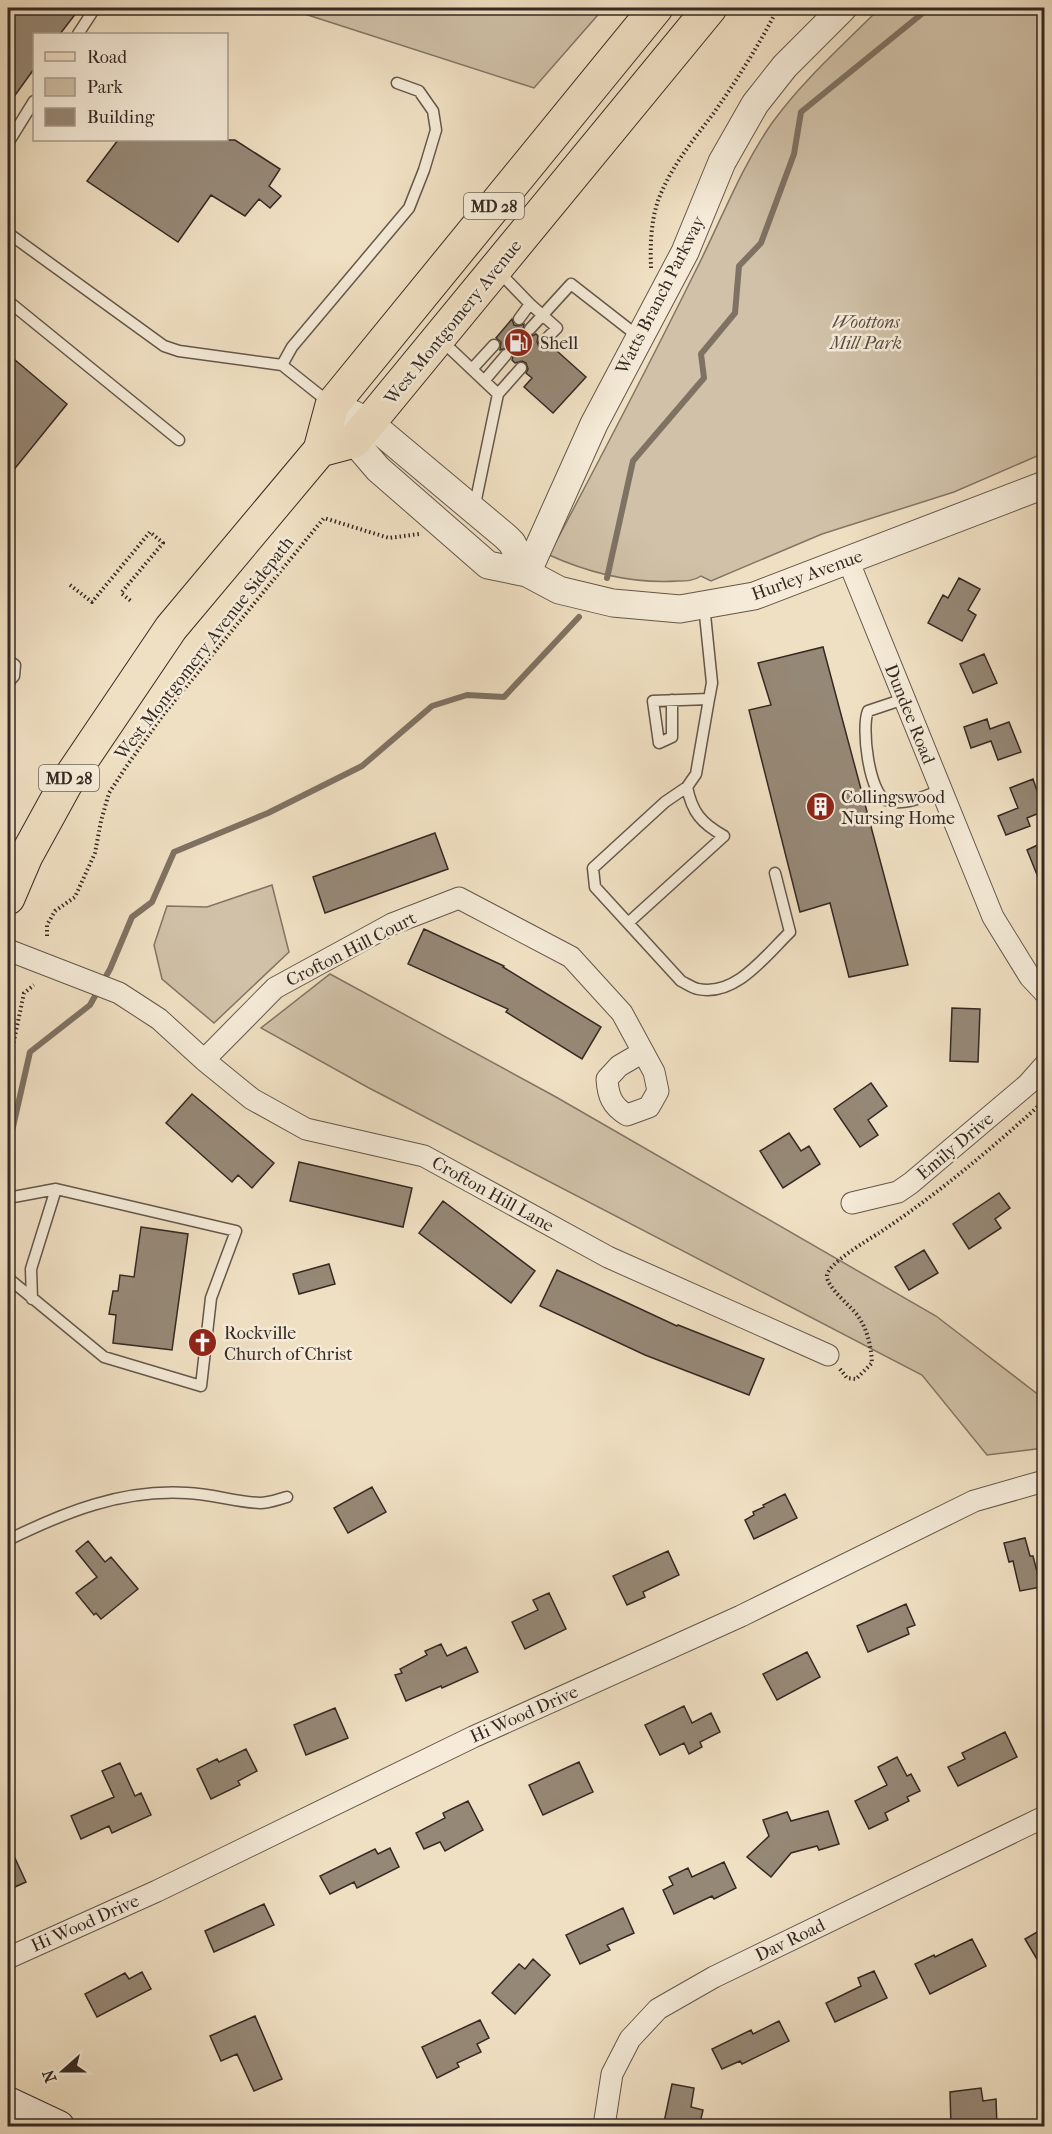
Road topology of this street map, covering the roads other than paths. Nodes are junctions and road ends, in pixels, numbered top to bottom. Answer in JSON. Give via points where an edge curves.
{"nodes":[{"id":1,"x":95,"y":8,"type":"edge"},
{"id":2,"x":656,"y":8,"type":"edge"},
{"id":3,"x":710,"y":8,"type":"edge"},
{"id":4,"x":843,"y":8,"type":"edge"},
{"id":5,"x":79,"y":33,"type":"edge"},
{"id":6,"x":397,"y":82,"type":"dead end"},
{"id":7,"x":33,"y":103,"type":"edge"},
{"id":8,"x":8,"y":143,"type":"edge"},
{"id":9,"x":8,"y":233,"type":"edge"},
{"id":10,"x":496,"y":269,"type":"junction"},
{"id":11,"x":8,"y":301,"type":"edge"},
{"id":12,"x":530,"y":304,"type":"junction"},
{"id":13,"x":543,"y":316,"type":"junction"},
{"id":14,"x":519,"y":319,"type":"dead end"},
{"id":15,"x":530,"y":329,"type":"dead end"},
{"id":16,"x":640,"y":337,"type":"junction"},
{"id":17,"x":439,"y":339,"type":"junction"},
{"id":18,"x":544,"y":341,"type":"dead end"},
{"id":19,"x":495,"y":345,"type":"dead end"},
{"id":20,"x":506,"y":355,"type":"dead end"},
{"id":21,"x":282,"y":365,"type":"junction"},
{"id":22,"x":520,"y":368,"type":"dead end"},
{"id":23,"x":472,"y":369,"type":"junction"},
{"id":24,"x":484,"y":381,"type":"junction"},
{"id":25,"x":498,"y":394,"type":"junction"},
{"id":26,"x":332,"y":405,"type":"junction"},
{"id":27,"x":362,"y":432,"type":"junction"},
{"id":28,"x":179,"y":440,"type":"dead end"},
{"id":29,"x":320,"y":450,"type":"junction"},
{"id":30,"x":1044,"y":485,"type":"edge"},
{"id":31,"x":474,"y":509,"type":"junction"},
{"id":32,"x":848,"y":560,"type":"junction"},
{"id":33,"x":527,"y":573,"type":"junction"},
{"id":34,"x":704,"y":605,"type":"junction"},
{"id":35,"x":8,"y":660,"type":"edge"},
{"id":36,"x":8,"y":683,"type":"edge"},
{"id":37,"x":709,"y":699,"type":"junction"},
{"id":38,"x":904,"y":699,"type":"junction"},
{"id":39,"x":672,"y":700,"type":"dead end"},
{"id":40,"x":687,"y":787,"type":"junction"},
{"id":41,"x":941,"y":790,"type":"junction"},
{"id":42,"x":42,"y":825,"type":"junction"},
{"id":43,"x":8,"y":848,"type":"edge"},
{"id":44,"x":776,"y":873,"type":"dead end"},
{"id":45,"x":8,"y":898,"type":"edge"},
{"id":46,"x":628,"y":923,"type":"junction"},
{"id":47,"x":8,"y":950,"type":"edge"},
{"id":48,"x":1044,"y":992,"type":"edge"},
{"id":49,"x":643,"y":1052,"type":"dead end"},
{"id":50,"x":204,"y":1060,"type":"junction"},
{"id":51,"x":1044,"y":1066,"type":"edge"},
{"id":52,"x":56,"y":1189,"type":"junction"},
{"id":53,"x":8,"y":1198,"type":"edge"},
{"id":54,"x":852,"y":1203,"type":"dead end"},
{"id":55,"x":8,"y":1278,"type":"edge"},
{"id":56,"x":32,"y":1299,"type":"junction"},
{"id":57,"x":828,"y":1355,"type":"road end"},
{"id":58,"x":1044,"y":1481,"type":"edge"},
{"id":59,"x":287,"y":1497,"type":"dead end"},
{"id":60,"x":8,"y":1540,"type":"edge"},
{"id":61,"x":1044,"y":1817,"type":"edge"},
{"id":62,"x":8,"y":1958,"type":"edge"},
{"id":63,"x":8,"y":2102,"type":"edge"},
{"id":64,"x":59,"y":2127,"type":"edge"},
{"id":65,"x":604,"y":2127,"type":"edge"}],
"edges":[{"from":1,"to":5,"type":"lane"},
{"from":2,"to":26,"type":"main road","number":"MD 28"},
{"from":3,"to":10,"type":"main road","name":"West Montgomery Avenue","number":"MD 28"},
{"from":4,"to":16,"type":"street","name":"Watts Branch Parkway","via":[[785,66],[755,104],[722,162],[685,252]]},
{"from":6,"to":21,"type":"lane","via":[[419,91],[433,111],[436,130],[409,208],[292,347]]},
{"from":7,"to":8,"type":"lane"},
{"from":9,"to":21,"type":"lane","via":[[164,346]]},
{"from":10,"to":12,"type":"lane"},
{"from":10,"to":17,"type":"main road","name":"West Montgomery Avenue","number":"MD 28"},
{"from":11,"to":28,"type":"lane"},
{"from":12,"to":13,"type":"lane"},
{"from":12,"to":14,"type":"lane"},
{"from":13,"to":15,"type":"lane"},
{"from":13,"to":16,"type":"lane","via":[[571,284]]},
{"from":13,"to":18,"type":"lane","via":[[556,328]]},
{"from":16,"to":33,"type":"street","name":"Watts Branch Parkway","via":[[594,424]]},
{"from":17,"to":23,"type":"lane"},
{"from":17,"to":27,"type":"main road","name":"West Montgomery Avenue","number":"MD 28"},
{"from":19,"to":23,"type":"lane"},
{"from":20,"to":24,"type":"lane"},
{"from":21,"to":26,"type":"lane"},
{"from":22,"to":25,"type":"lane"},
{"from":23,"to":24,"type":"lane"},
{"from":24,"to":25,"type":"lane"},
{"from":25,"to":31,"type":"lane"},
{"from":26,"to":27,"type":"street","name":"Hurley Avenue"},
{"from":26,"to":29,"type":"main road","number":"MD 28"},
{"from":27,"to":29,"type":"main road"},
{"from":27,"to":31,"type":"street","name":"Hurley Avenue"},
{"from":27,"to":33,"type":"street","name":"Hurley Avenue","via":[[378,469],[488,565]]},
{"from":29,"to":42,"type":"main road","number":"MD 28","via":[[171,628]]},
{"from":30,"to":32,"type":"street","name":"Hurley Avenue"},
{"from":31,"to":33,"type":"street","name":"Hurley Avenue","via":[[512,543]]},
{"from":32,"to":34,"type":"street","name":"Hurley Avenue","via":[[754,596]]},
{"from":32,"to":38,"type":"street","name":"Dundee Road"},
{"from":33,"to":34,"type":"street","name":"Hurley Avenue","via":[[559,590],[613,603],[680,609]]},
{"from":34,"to":37,"type":"lane","via":[[712,683]]},
{"from":35,"to":36,"type":"lane","via":[[15,665],[14,676]]},
{"from":37,"to":39,"type":"lane"},
{"from":37,"to":40,"type":"lane","via":[[696,774]]},
{"from":38,"to":41,"type":"street","name":"Dundee Road"},
{"from":38,"to":41,"type":"lane","via":[[868,711],[865,719],[875,789],[884,799],[898,802]]},
{"from":40,"to":46,"type":"lane","via":[[593,868],[595,887]]},
{"from":40,"to":46,"type":"lane","via":[[698,815],[724,836]]},
{"from":41,"to":48,"type":"street","name":"Dundee Road","via":[[993,917],[1030,977]]},
{"from":42,"to":43,"type":"main road"},
{"from":42,"to":45,"type":"main road","number":"MD 28"},
{"from":44,"to":46,"type":"lane","via":[[790,932],[741,978],[719,990],[698,989],[681,981]]},
{"from":47,"to":50,"type":"street","name":"Crofton Hill Lane","via":[[119,993],[159,1019]]},
{"from":49,"to":50,"type":"street","name":"Crofton Hill Court","via":[[622,1013],[571,957],[459,898],[392,924],[275,988]]},
{"from":50,"to":57,"type":"street","name":"Crofton Hill Lane","via":[[252,1099],[306,1129],[424,1156],[608,1257]]},
{"from":51,"to":54,"type":"street","name":"Emily Drive","via":[[911,1183],[898,1192]]},
{"from":52,"to":53,"type":"lane"},
{"from":52,"to":56,"type":"lane","via":[[31,1269]]},
{"from":52,"to":56,"type":"lane","via":[[236,1231],[211,1298],[201,1386],[104,1357]]},
{"from":55,"to":56,"type":"lane"},
{"from":58,"to":62,"type":"street","name":"Hi Wood Drive","via":[[974,1501],[741,1616],[473,1737],[157,1891]]},
{"from":59,"to":60,"type":"lane","via":[[262,1503],[187,1493],[129,1495],[56,1517]]},
{"from":61,"to":65,"type":"street","name":"Dav Road","via":[[714,1977],[658,2009],[630,2039],[612,2074]]},
{"from":63,"to":64,"type":"main road"}]}
